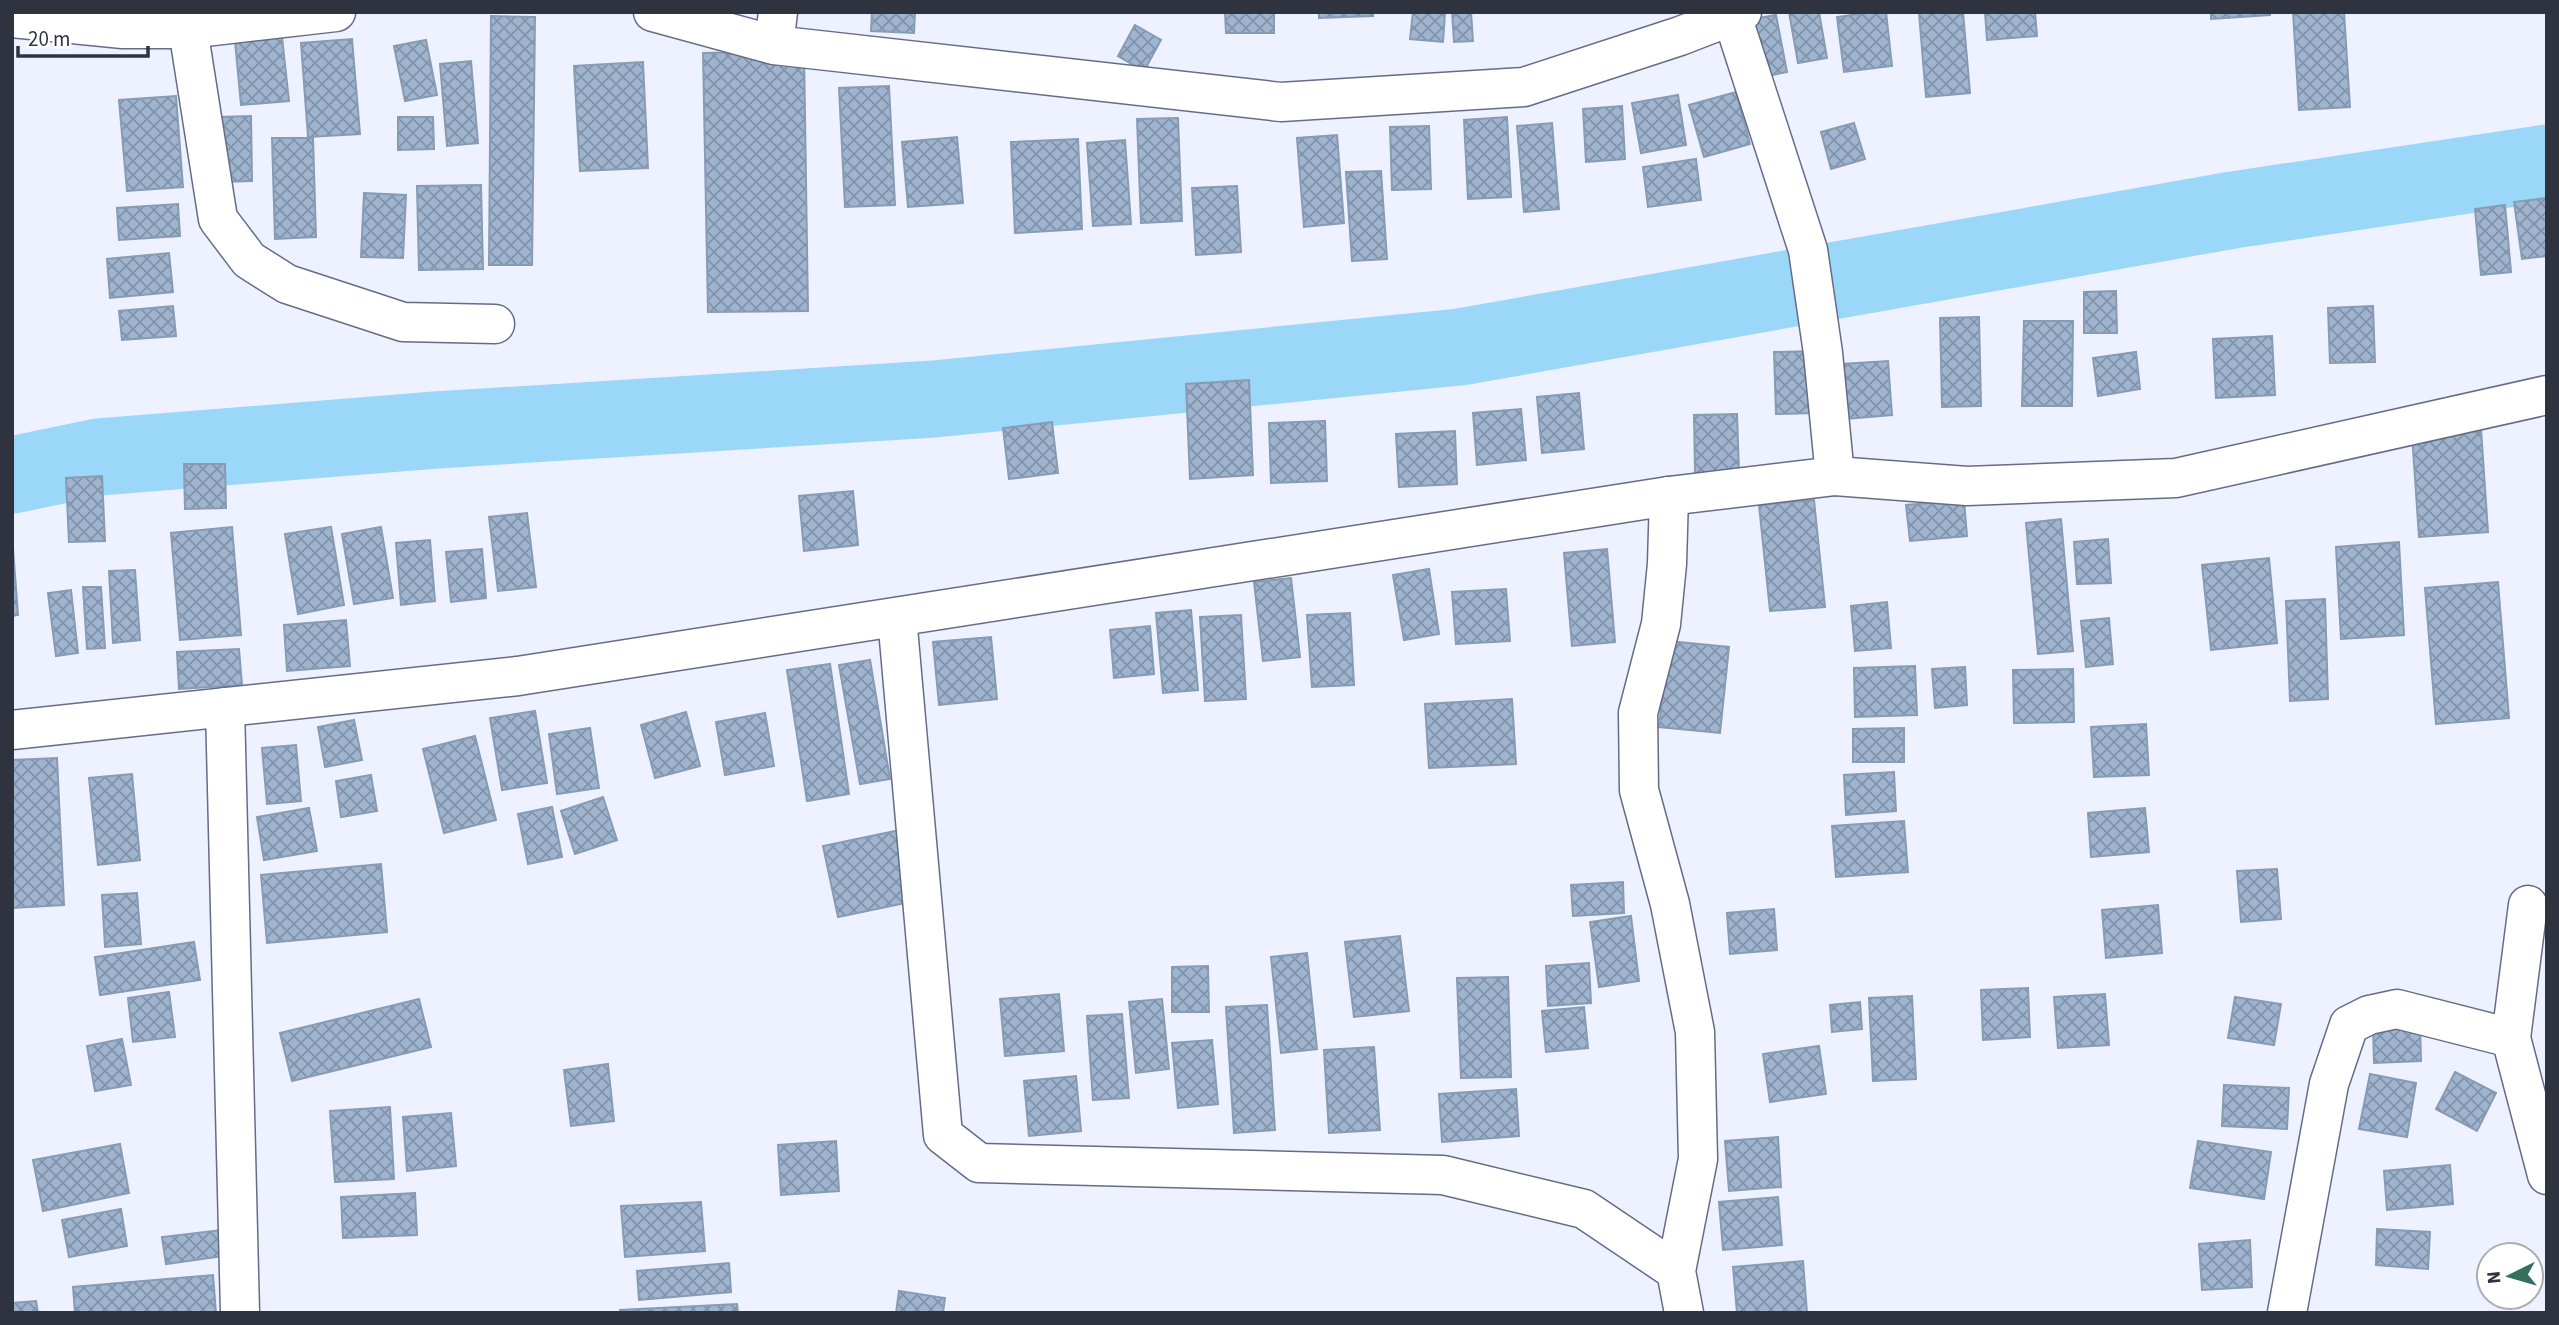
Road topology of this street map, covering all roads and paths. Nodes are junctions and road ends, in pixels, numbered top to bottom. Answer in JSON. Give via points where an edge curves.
{"nodes":[{"id":1,"x":336,"y":12,"type":"edge"},
{"id":2,"x":653,"y":12,"type":"edge"},
{"id":3,"x":1737,"y":14,"type":"edge"},
{"id":4,"x":25,"y":17,"type":"edge"},
{"id":5,"x":188,"y":29,"type":"junction"},
{"id":6,"x":776,"y":29,"type":"edge"},
{"id":7,"x":495,"y":324,"type":"dead end"},
{"id":8,"x":2547,"y":395,"type":"edge"},
{"id":9,"x":1835,"y":476,"type":"junction"},
{"id":10,"x":1669,"y":496,"type":"junction"},
{"id":11,"x":897,"y":617,"type":"junction"},
{"id":12,"x":225,"y":707,"type":"junction"},
{"id":13,"x":12,"y":730,"type":"edge"},
{"id":14,"x":2528,"y":905,"type":"dead end"},
{"id":15,"x":2511,"y":1038,"type":"junction"},
{"id":16,"x":2547,"y":1175,"type":"edge"},
{"id":17,"x":1676,"y":1270,"type":"junction"},
{"id":18,"x":240,"y":1313,"type":"edge"},
{"id":19,"x":1684,"y":1313,"type":"edge"},
{"id":20,"x":2287,"y":1313,"type":"edge"}],
"edges":[{"from":1,"to":5,"type":"street"},
{"from":2,"to":6,"type":"street"},
{"from":3,"to":6,"type":"street","via":[[1524,87],[1280,102]]},
{"from":3,"to":9,"type":"street","via":[[1808,250]]},
{"from":4,"to":5,"type":"street","via":[[123,29]]},
{"from":5,"to":7,"type":"street","via":[[218,219],[248,260],[287,284],[403,322]]},
{"from":8,"to":9,"type":"street","via":[[2176,478],[1967,486]]},
{"from":9,"to":10,"type":"street"},
{"from":10,"to":11,"type":"street"},
{"from":10,"to":17,"type":"street","via":[[1661,624],[1638,713],[1638,738],[1639,790],[1670,904],[1695,1032],[1698,1159]]},
{"from":11,"to":12,"type":"street","via":[[518,676]]},
{"from":11,"to":17,"type":"street","via":[[943,1135],[979,1163],[1443,1175],[1584,1209]]},
{"from":12,"to":13,"type":"street"},
{"from":12,"to":18,"type":"street"},
{"from":14,"to":15,"type":"street"},
{"from":15,"to":16,"type":"street"},
{"from":15,"to":20,"type":"street","via":[[2397,1009],[2350,1025],[2329,1084]]},
{"from":17,"to":19,"type":"street"}]}
